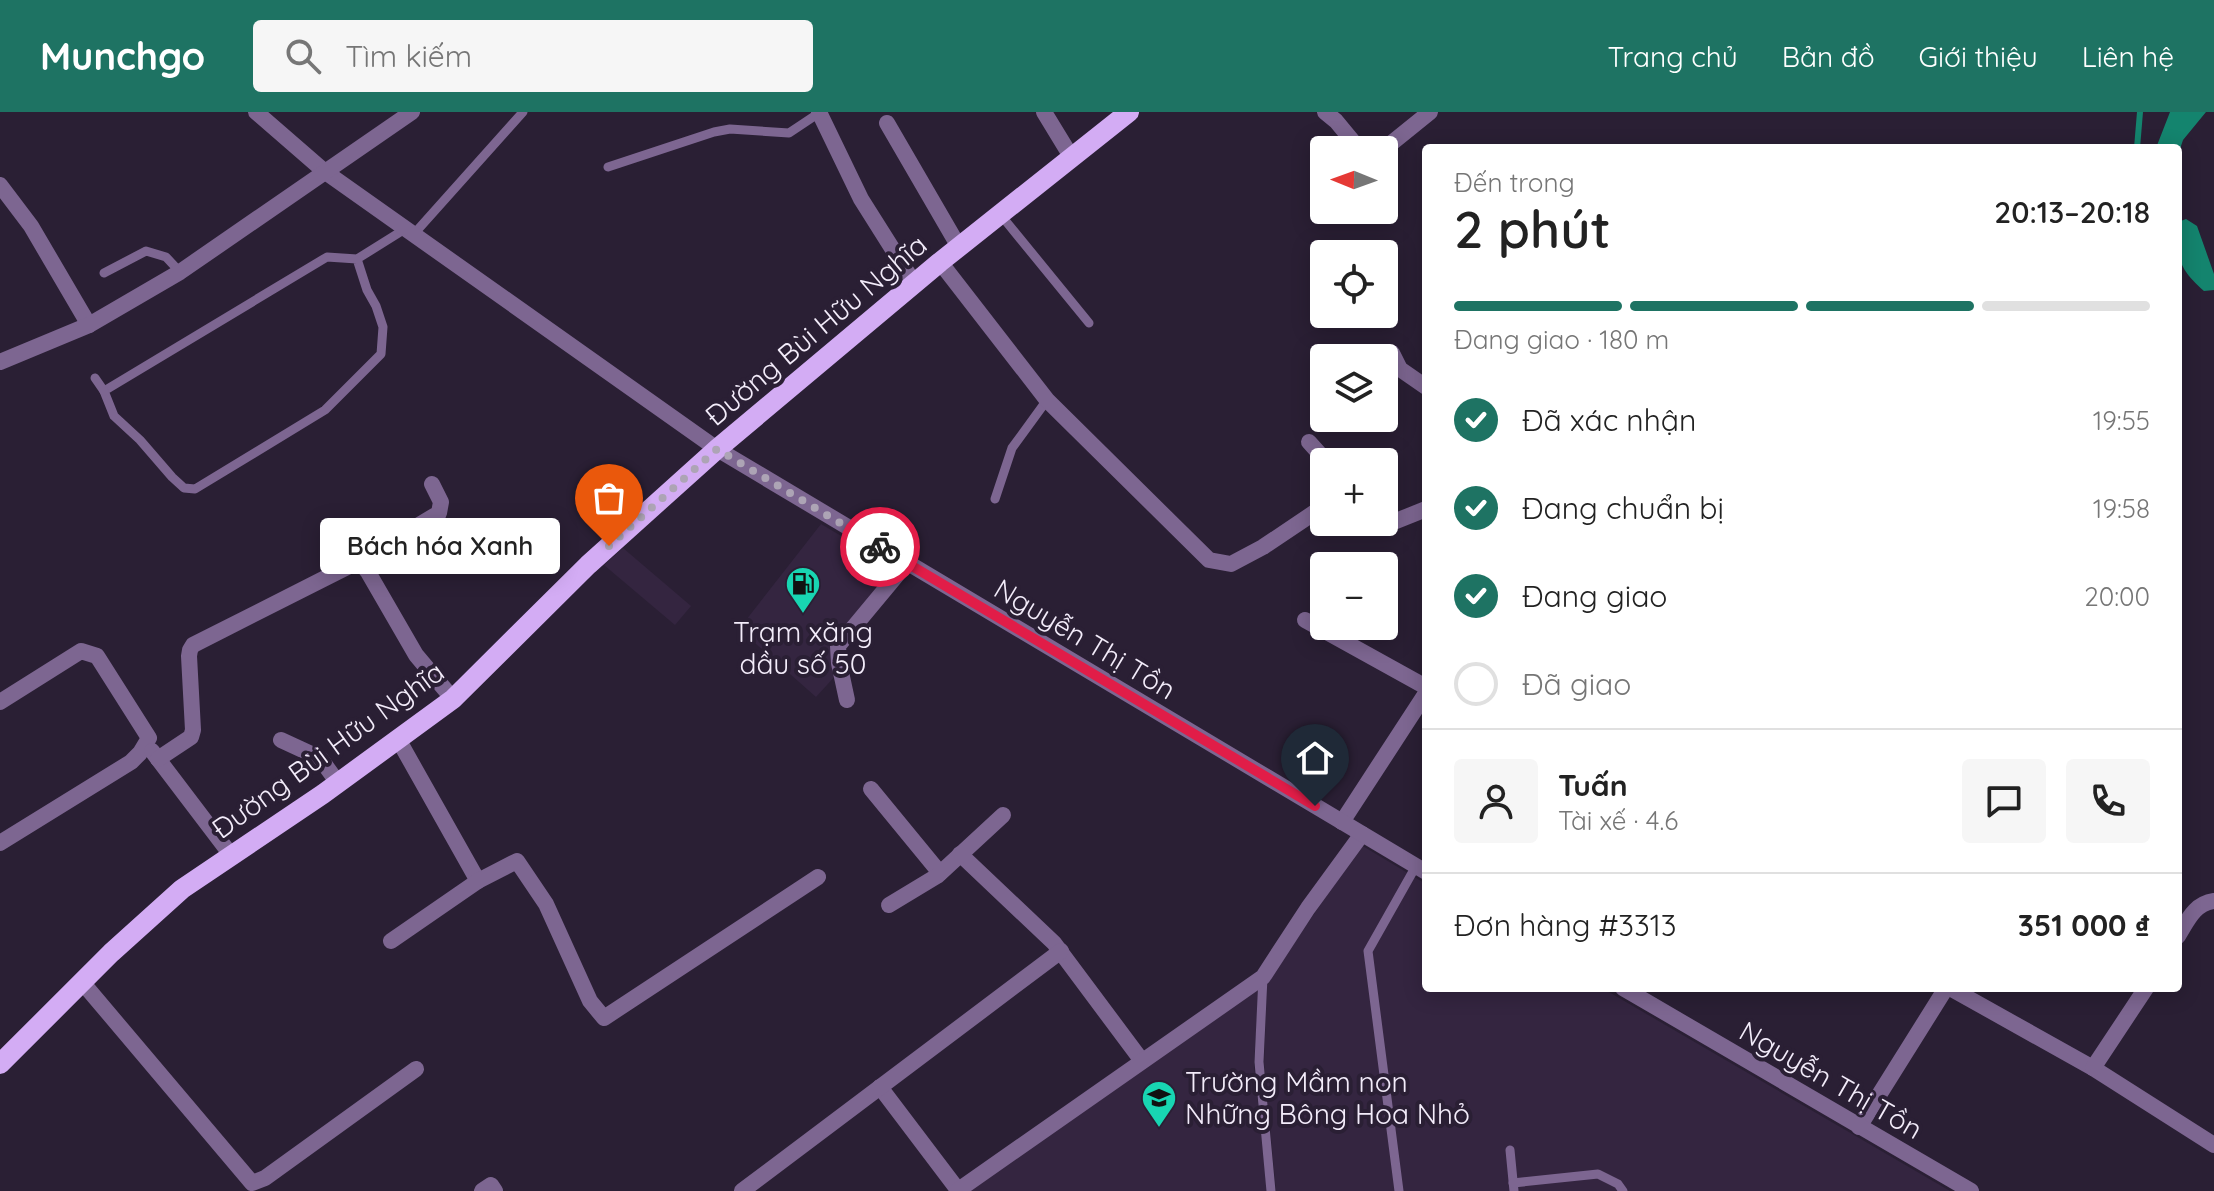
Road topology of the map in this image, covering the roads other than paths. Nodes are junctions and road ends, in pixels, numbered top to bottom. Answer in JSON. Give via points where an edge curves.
{"nodes":[{"id":1,"x":256,"y":112,"type":"edge"},
{"id":2,"x":412,"y":112,"type":"edge"},
{"id":3,"x":523,"y":112,"type":"edge"},
{"id":4,"x":1044,"y":112,"type":"edge"},
{"id":5,"x":1129,"y":112,"type":"edge"},
{"id":6,"x":1325,"y":112,"type":"edge"},
{"id":7,"x":1430,"y":112,"type":"edge"},
{"id":8,"x":819,"y":113,"type":"edge"},
{"id":9,"x":887,"y":123,"type":"dead end"},
{"id":10,"x":1350,"y":136,"type":"edge"},
{"id":11,"x":1398,"y":138,"type":"edge"},
{"id":12,"x":1072,"y":158,"type":"junction"},
{"id":13,"x":608,"y":167,"type":"dead end"},
{"id":14,"x":324,"y":171,"type":"junction"},
{"id":15,"x":0,"y":185,"type":"edge"},
{"id":16,"x":1000,"y":214,"type":"junction"},
{"id":17,"x":409,"y":232,"type":"junction"},
{"id":18,"x":959,"y":247,"type":"junction"},
{"id":19,"x":357,"y":259,"type":"junction"},
{"id":20,"x":940,"y":262,"type":"junction"},
{"id":21,"x":180,"y":272,"type":"junction"},
{"id":22,"x":104,"y":273,"type":"dead end"},
{"id":23,"x":914,"y":283,"type":"junction"},
{"id":24,"x":1089,"y":323,"type":"dead end"},
{"id":25,"x":89,"y":325,"type":"junction"},
{"id":26,"x":0,"y":362,"type":"edge"},
{"id":27,"x":1398,"y":365,"type":"edge"},
{"id":28,"x":95,"y":378,"type":"dead end"},
{"id":29,"x":1422,"y":384,"type":"edge"},
{"id":30,"x":104,"y":391,"type":"junction"},
{"id":31,"x":1047,"y":400,"type":"junction"},
{"id":32,"x":1309,"y":442,"type":"dead end"},
{"id":33,"x":1314,"y":448,"type":"edge"},
{"id":34,"x":717,"y":449,"type":"junction"},
{"id":35,"x":432,"y":484,"type":"dead end"},
{"id":36,"x":995,"y":499,"type":"dead end"},
{"id":37,"x":1422,"y":511,"type":"edge"},
{"id":38,"x":1310,"y":515,"type":"edge"},
{"id":39,"x":1398,"y":520,"type":"edge"},
{"id":40,"x":359,"y":561,"type":"junction"},
{"id":41,"x":907,"y":563,"type":"junction"},
{"id":42,"x":1305,"y":620,"type":"dead end"},
{"id":43,"x":1422,"y":685,"type":"edge"},
{"id":44,"x":453,"y":699,"type":"junction"},
{"id":45,"x":1422,"y":699,"type":"edge"},
{"id":46,"x":847,"y":700,"type":"dead end"},
{"id":47,"x":0,"y":702,"type":"edge"},
{"id":48,"x":398,"y":739,"type":"junction"},
{"id":49,"x":281,"y":740,"type":"dead end"},
{"id":50,"x":146,"y":744,"type":"junction"},
{"id":51,"x":158,"y":759,"type":"junction"},
{"id":52,"x":338,"y":783,"type":"junction"},
{"id":53,"x":871,"y":789,"type":"dead end"},
{"id":54,"x":1003,"y":815,"type":"dead end"},
{"id":55,"x":1342,"y":822,"type":"junction"},
{"id":56,"x":1362,"y":834,"type":"junction"},
{"id":57,"x":0,"y":843,"type":"edge"},
{"id":58,"x":960,"y":854,"type":"junction"},
{"id":59,"x":231,"y":855,"type":"junction"},
{"id":60,"x":1421,"y":869,"type":"edge"},
{"id":61,"x":940,"y":873,"type":"junction"},
{"id":62,"x":818,"y":877,"type":"dead end"},
{"id":63,"x":478,"y":881,"type":"junction"},
{"id":64,"x":2214,"y":901,"type":"edge"},
{"id":65,"x":889,"y":905,"type":"dead end"},
{"id":66,"x":2182,"y":929,"type":"edge"},
{"id":67,"x":391,"y":941,"type":"dead end"},
{"id":68,"x":1061,"y":951,"type":"junction"},
{"id":69,"x":1263,"y":977,"type":"junction"},
{"id":70,"x":82,"y":982,"type":"junction"},
{"id":71,"x":1630,"y":992,"type":"edge"},
{"id":72,"x":1945,"y":992,"type":"edge"},
{"id":73,"x":1955,"y":992,"type":"edge"},
{"id":74,"x":2143,"y":992,"type":"edge"},
{"id":75,"x":1142,"y":1061,"type":"junction"},
{"id":76,"x":0,"y":1064,"type":"edge"},
{"id":77,"x":2093,"y":1068,"type":"junction"},
{"id":78,"x":416,"y":1069,"type":"dead end"},
{"id":79,"x":880,"y":1087,"type":"junction"},
{"id":80,"x":1859,"y":1127,"type":"junction"},
{"id":81,"x":2214,"y":1145,"type":"edge"},
{"id":82,"x":1510,"y":1150,"type":"dead end"},
{"id":83,"x":1514,"y":1187,"type":"edge"},
{"id":84,"x":957,"y":1190,"type":"edge"},
{"id":85,"x":482,"y":1191,"type":"edge"},
{"id":86,"x":495,"y":1191,"type":"edge"},
{"id":87,"x":742,"y":1191,"type":"edge"},
{"id":88,"x":1271,"y":1191,"type":"edge"},
{"id":89,"x":1399,"y":1191,"type":"edge"},
{"id":90,"x":1623,"y":1191,"type":"edge"},
{"id":91,"x":1971,"y":1191,"type":"edge"}],
"edges":[{"from":1,"to":14,"type":"street","name":"Nguyễn Thị Tồn"},
{"from":2,"to":14,"type":"street"},
{"from":3,"to":17,"type":"lane"},
{"from":4,"to":12,"type":"street"},
{"from":5,"to":12,"type":"main road","name":"Đường Bùi Hữu Nghĩa"},
{"from":6,"to":10,"type":"street"},
{"from":7,"to":11,"type":"street"},
{"from":8,"to":13,"type":"lane","via":[[789,133],[714,132]]},
{"from":8,"to":23,"type":"street","via":[[861,199]]},
{"from":9,"to":18,"type":"street"},
{"from":12,"to":16,"type":"main road","name":"Đường Bùi Hữu Nghĩa"},
{"from":14,"to":17,"type":"street","name":"Nguyễn Thị Tồn"},
{"from":14,"to":21,"type":"street"},
{"from":15,"to":25,"type":"street","via":[[31,226]]},
{"from":16,"to":18,"type":"main road","name":"Đường Bùi Hữu Nghĩa"},
{"from":16,"to":24,"type":"lane"},
{"from":17,"to":19,"type":"lane"},
{"from":17,"to":34,"type":"street","name":"Nguyễn Thị Tồn"},
{"from":18,"to":20,"type":"main road","name":"Đường Bùi Hữu Nghĩa"},
{"from":19,"to":30,"type":"lane","via":[[327,257]]},
{"from":19,"to":30,"type":"lane","via":[[383,327],[381,354],[325,410],[195,489],[184,488],[114,416]]},
{"from":20,"to":23,"type":"main road","name":"Đường Bùi Hữu Nghĩa"},
{"from":20,"to":31,"type":"street"},
{"from":21,"to":22,"type":"lane","via":[[166,257],[146,251]]},
{"from":21,"to":25,"type":"street"},
{"from":23,"to":34,"type":"main road","name":"Đường Bùi Hữu Nghĩa"},
{"from":25,"to":26,"type":"street"},
{"from":27,"to":29,"type":"street"},
{"from":28,"to":30,"type":"lane"},
{"from":31,"to":36,"type":"lane","via":[[1012,448]]},
{"from":31,"to":38,"type":"street","via":[[1209,560],[1231,564]]},
{"from":32,"to":33,"type":"street"},
{"from":34,"to":41,"type":"street","name":"Nguyễn Thị Tồn"},
{"from":34,"to":44,"type":"main road","name":"Đường Bùi Hữu Nghĩa","via":[[588,565]]},
{"from":35,"to":40,"type":"street","via":[[441,502],[439,513]]},
{"from":37,"to":39,"type":"street"},
{"from":40,"to":44,"type":"street","via":[[416,655]]},
{"from":40,"to":51,"type":"street","via":[[193,645],[191,737]]},
{"from":41,"to":46,"type":"street","via":[[838,646]]},
{"from":41,"to":55,"type":"street","name":"Nguyễn Thị Tồn"},
{"from":42,"to":43,"type":"street"},
{"from":44,"to":48,"type":"main road","name":"Đường Bùi Hữu Nghĩa"},
{"from":45,"to":55,"type":"street"},
{"from":47,"to":50,"type":"street","via":[[81,651],[97,656],[149,738]]},
{"from":48,"to":52,"type":"main road","name":"Đường Bùi Hữu Nghĩa"},
{"from":48,"to":63,"type":"street"},
{"from":49,"to":52,"type":"street","via":[[320,758]]},
{"from":50,"to":51,"type":"street"},
{"from":50,"to":57,"type":"street","via":[[131,762]]},
{"from":51,"to":59,"type":"street"},
{"from":52,"to":59,"type":"main road","name":"Đường Bùi Hữu Nghĩa"},
{"from":53,"to":61,"type":"street"},
{"from":54,"to":58,"type":"street"},
{"from":55,"to":56,"type":"street","name":"Nguyễn Thị Tồn"},
{"from":56,"to":60,"type":"street","name":"Nguyễn Thị Tồn"},
{"from":56,"to":69,"type":"street"},
{"from":58,"to":61,"type":"street"},
{"from":58,"to":68,"type":"street"},
{"from":59,"to":70,"type":"main road","name":"Đường Bùi Hữu Nghĩa","via":[[182,889]]},
{"from":60,"to":89,"type":"lane","via":[[1368,951]]},
{"from":61,"to":65,"type":"street"},
{"from":62,"to":63,"type":"street","via":[[604,1018],[590,1001],[546,904],[517,861]]},
{"from":63,"to":67,"type":"street"},
{"from":64,"to":66,"type":"street","via":[[2196,906]]},
{"from":68,"to":75,"type":"street"},
{"from":68,"to":79,"type":"street"},
{"from":69,"to":75,"type":"street"},
{"from":69,"to":88,"type":"lane","via":[[1259,1062]]},
{"from":70,"to":76,"type":"main road","name":"Đường Bùi Hữu Nghĩa"},
{"from":70,"to":78,"type":"street","via":[[252,1183]]},
{"from":71,"to":80,"type":"street","name":"Nguyễn Thị Tồn"},
{"from":72,"to":80,"type":"street"},
{"from":73,"to":77,"type":"street"},
{"from":74,"to":77,"type":"street"},
{"from":75,"to":84,"type":"street"},
{"from":77,"to":81,"type":"street"},
{"from":79,"to":84,"type":"street"},
{"from":79,"to":87,"type":"street"},
{"from":80,"to":91,"type":"street","name":"Nguyễn Thị Tồn"},
{"from":82,"to":83,"type":"lane"},
{"from":83,"to":90,"type":"lane","via":[[1598,1174]]},
{"from":85,"to":86,"type":"street","via":[[491,1185]]}]}
